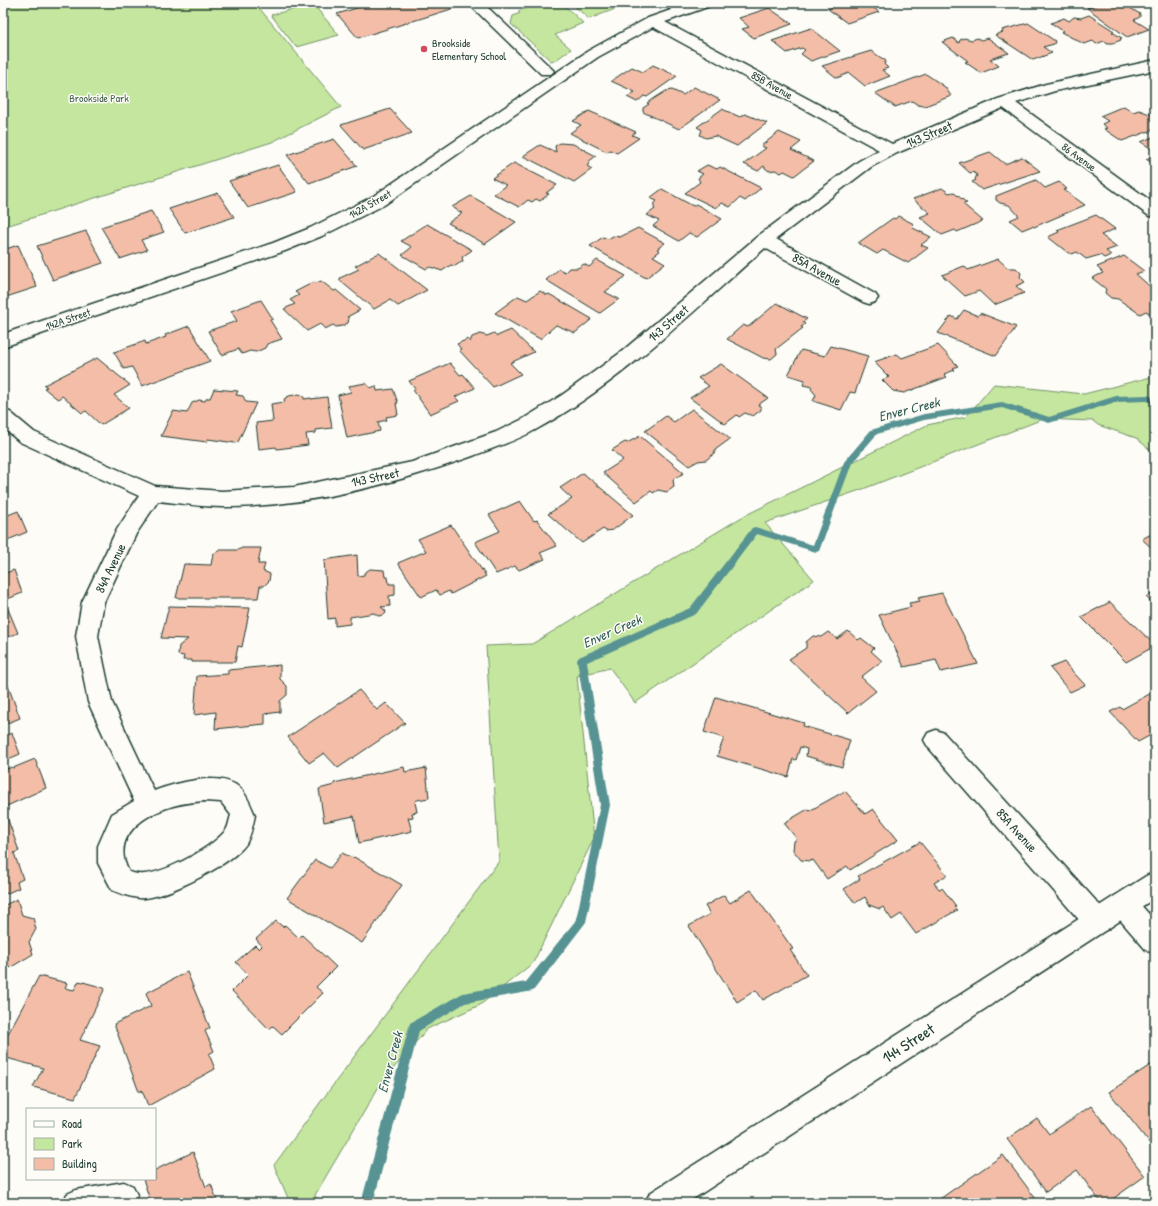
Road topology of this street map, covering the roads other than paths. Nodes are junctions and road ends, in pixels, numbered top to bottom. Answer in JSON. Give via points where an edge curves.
{"nodes":[{"id":1,"x":475,"y":3,"type":"edge"},
{"id":2,"x":705,"y":3,"type":"edge"},
{"id":3,"x":675,"y":7,"type":"edge"},
{"id":4,"x":653,"y":21,"type":"junction"},
{"id":5,"x":1155,"y":65,"type":"edge"},
{"id":6,"x":546,"y":71,"type":"dead end"},
{"id":7,"x":1004,"y":102,"type":"junction"},
{"id":8,"x":890,"y":150,"type":"junction"},
{"id":9,"x":1155,"y":212,"type":"edge"},
{"id":10,"x":764,"y":240,"type":"junction"},
{"id":11,"x":869,"y":298,"type":"dead end"},
{"id":12,"x":3,"y":341,"type":"edge"},
{"id":13,"x":3,"y":417,"type":"edge"},
{"id":14,"x":152,"y":493,"type":"junction"},
{"id":15,"x":936,"y":740,"type":"dead end"},
{"id":16,"x":148,"y":805,"type":"junction"},
{"id":17,"x":1155,"y":884,"type":"edge"},
{"id":18,"x":1124,"y":905,"type":"junction"},
{"id":19,"x":1098,"y":921,"type":"junction"},
{"id":20,"x":1155,"y":941,"type":"edge"},
{"id":21,"x":124,"y":1195,"type":"dead end"},
{"id":22,"x":76,"y":1203,"type":"edge"},
{"id":23,"x":660,"y":1203,"type":"edge"}],
"edges":[{"from":1,"to":6,"type":"street"},
{"from":2,"to":3,"type":"street","name":"142A Street"},
{"from":3,"to":4,"type":"street","name":"142A Street"},
{"from":4,"to":8,"type":"street","name":"85B Avenue"},
{"from":4,"to":12,"type":"street","name":"142A Street","via":[[593,54],[378,201],[316,232]]},
{"from":5,"to":7,"type":"street","name":"143 Street","via":[[1051,87]]},
{"from":7,"to":8,"type":"street","name":"143 Street"},
{"from":7,"to":9,"type":"street","name":"86 Avenue"},
{"from":8,"to":10,"type":"street","name":"143 Street","via":[[845,178]]},
{"from":10,"to":11,"type":"street","name":"85A Avenue"},
{"from":10,"to":14,"type":"street","name":"143 Street","via":[[627,358],[569,400],[503,437],[414,468],[294,495],[222,500]]},
{"from":13,"to":14,"type":"street","via":[[27,437]]},
{"from":14,"to":16,"type":"street","name":"84A Avenue","via":[[128,531],[93,602],[87,636],[100,702]]},
{"from":15,"to":19,"type":"street","name":"85A Avenue"},
{"from":16,"to":16,"type":"street","via":[[172,795],[223,790],[234,798],[243,815],[236,838],[196,866],[158,883],[144,886],[121,882],[111,863],[111,846],[121,822]]},
{"from":17,"to":18,"type":"street","name":"144 Street"},
{"from":18,"to":19,"type":"street","name":"144 Street"},
{"from":18,"to":20,"type":"street"},
{"from":19,"to":23,"type":"street","name":"144 Street"},
{"from":21,"to":22,"type":"lane"}]}
